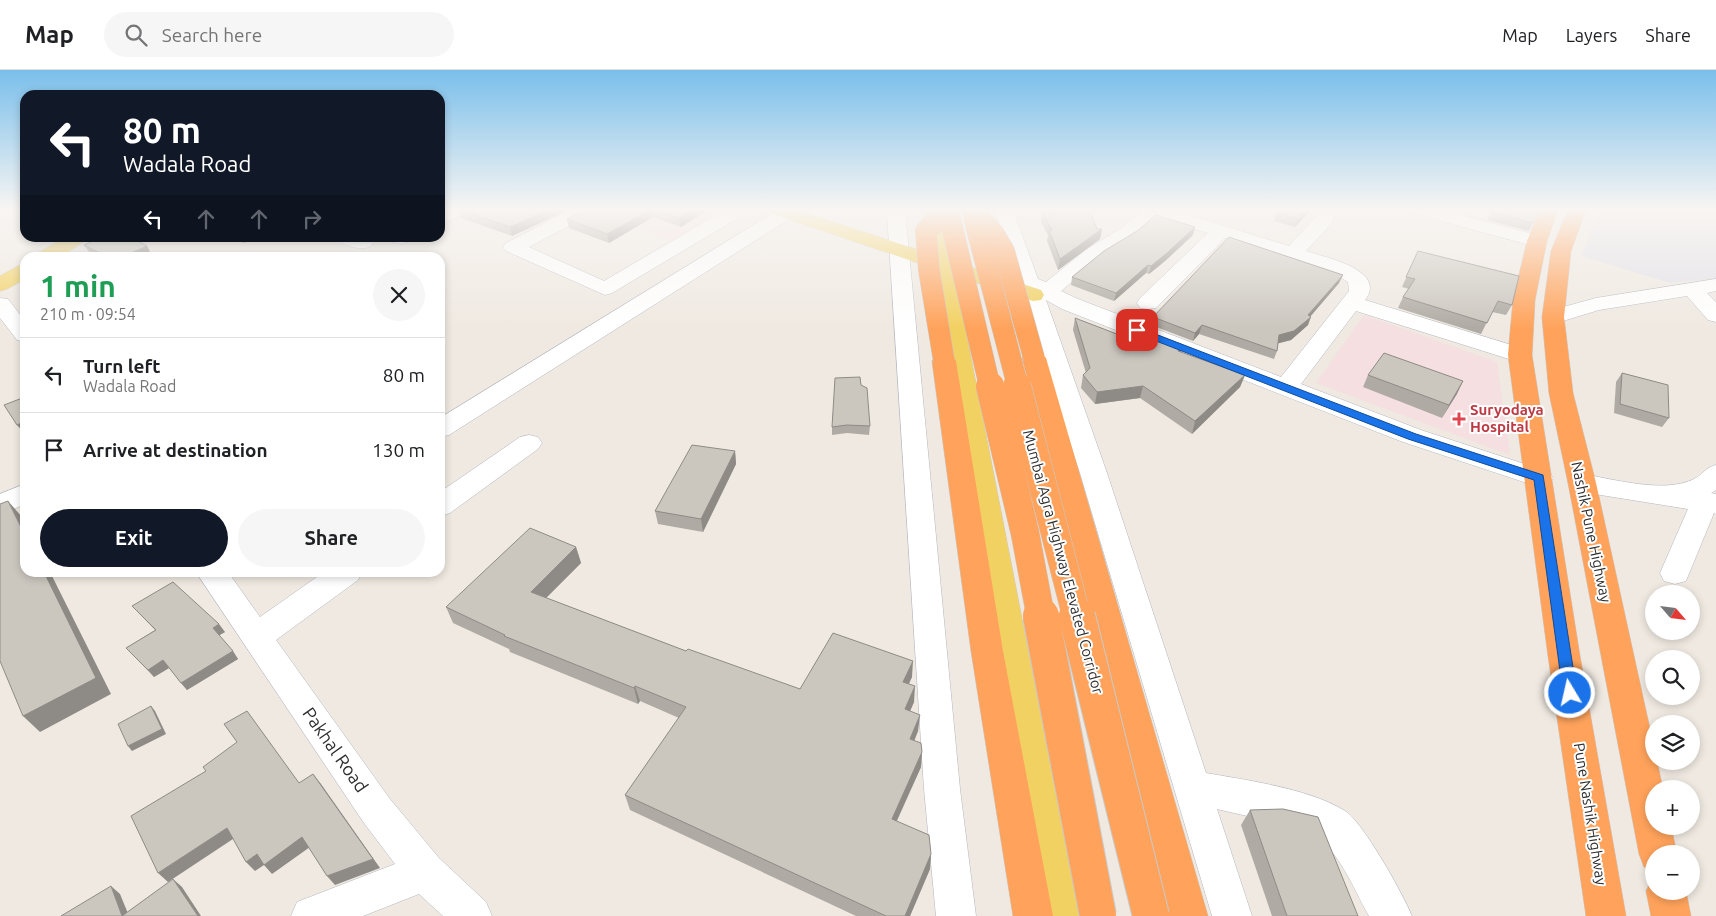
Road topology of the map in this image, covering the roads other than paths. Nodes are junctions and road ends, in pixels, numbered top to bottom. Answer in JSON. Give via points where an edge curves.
{"nodes":[{"id":1,"x":518,"y":249,"type":"edge"},
{"id":2,"x":672,"y":249,"type":"edge"},
{"id":3,"x":722,"y":249,"type":"edge"},
{"id":4,"x":900,"y":249,"type":"edge"},
{"id":5,"x":913,"y":249,"type":"edge"},
{"id":6,"x":927,"y":249,"type":"edge"},
{"id":7,"x":940,"y":249,"type":"edge"},
{"id":8,"x":957,"y":249,"type":"edge"},
{"id":9,"x":982,"y":249,"type":"edge"},
{"id":10,"x":1003,"y":249,"type":"edge"},
{"id":11,"x":1004,"y":249,"type":"edge"},
{"id":12,"x":1014,"y":249,"type":"edge"},
{"id":13,"x":1099,"y":249,"type":"edge"},
{"id":14,"x":1202,"y":249,"type":"edge"},
{"id":15,"x":1281,"y":249,"type":"edge"},
{"id":16,"x":1296,"y":249,"type":"edge"},
{"id":17,"x":1535,"y":249,"type":"edge"},
{"id":18,"x":1562,"y":249,"type":"edge"},
{"id":19,"x":1293,"y":253,"type":"junction"},
{"id":20,"x":942,"y":259,"type":"junction"},
{"id":21,"x":20,"y":273,"type":"edge"},
{"id":22,"x":0,"y":285,"type":"edge"},
{"id":23,"x":1023,"y":285,"type":"junction"},
{"id":24,"x":1716,"y":285,"type":"edge"},
{"id":25,"x":1691,"y":288,"type":"junction"},
{"id":26,"x":1148,"y":303,"type":"dead end"},
{"id":27,"x":1352,"y":303,"type":"junction"},
{"id":28,"x":0,"y":304,"type":"edge"},
{"id":29,"x":1716,"y":315,"type":"edge"},
{"id":30,"x":1553,"y":317,"type":"junction"},
{"id":31,"x":20,"y":329,"type":"edge"},
{"id":32,"x":1520,"y":355,"type":"junction"},
{"id":33,"x":1286,"y":387,"type":"junction"},
{"id":34,"x":445,"y":426,"type":"edge"},
{"id":35,"x":528,"y":443,"type":"dead end"},
{"id":36,"x":1716,"y":474,"type":"edge"},
{"id":37,"x":1539,"y":478,"type":"junction"},
{"id":38,"x":1582,"y":483,"type":"junction"},
{"id":39,"x":20,"y":496,"type":"edge"},
{"id":40,"x":1664,"y":496,"type":"junction"},
{"id":41,"x":445,"y":502,"type":"edge"},
{"id":42,"x":1711,"y":503,"type":"edge"},
{"id":43,"x":0,"y":505,"type":"edge"},
{"id":44,"x":1674,"y":573,"type":"dead end"},
{"id":45,"x":214,"y":577,"type":"edge"},
{"id":46,"x":340,"y":577,"type":"edge"},
{"id":47,"x":256,"y":637,"type":"junction"},
{"id":48,"x":1192,"y":788,"type":"junction"},
{"id":49,"x":1656,"y":845,"type":"edge"},
{"id":50,"x":425,"y":872,"type":"junction"},
{"id":51,"x":1668,"y":900,"type":"edge"},
{"id":52,"x":311,"y":916,"type":"edge"},
{"id":53,"x":472,"y":916,"type":"edge"},
{"id":54,"x":956,"y":916,"type":"edge"},
{"id":55,"x":1033,"y":916,"type":"edge"},
{"id":56,"x":1060,"y":916,"type":"edge"},
{"id":57,"x":1098,"y":916,"type":"edge"},
{"id":58,"x":1151,"y":916,"type":"edge"},
{"id":59,"x":1169,"y":916,"type":"edge"},
{"id":60,"x":1188,"y":916,"type":"edge"},
{"id":61,"x":1232,"y":916,"type":"edge"},
{"id":62,"x":1392,"y":916,"type":"edge"},
{"id":63,"x":1606,"y":916,"type":"edge"},
{"id":64,"x":1671,"y":916,"type":"edge"}],
"edges":[{"from":1,"to":2,"type":"street","via":[[605,289]]},
{"from":3,"to":34,"type":"street"},
{"from":4,"to":54,"type":"street","via":[[942,789]]},
{"from":5,"to":20,"type":"main road"},
{"from":6,"to":55,"type":"highway","bridge":true,"via":[[987,650]]},
{"from":7,"to":20,"type":"main road"},
{"from":8,"to":57,"type":"highway","name":"Mumbai Agra Highway Elevated Corridor","bridge":true,"via":[[1025,533]]},
{"from":9,"to":58,"type":"highway","name":"Mumbai Agra Highway Elevated Corridor","bridge":true},
{"from":10,"to":60,"type":"highway","bridge":true},
{"from":11,"to":23,"type":"main road"},
{"from":12,"to":23,"type":"street"},
{"from":13,"to":23,"type":"street"},
{"from":14,"to":26,"type":"street"},
{"from":15,"to":19,"type":"street"},
{"from":16,"to":19,"type":"street"},
{"from":17,"to":32,"type":"highway","name":"Pune Nashik Highway","via":[[1524,300]]},
{"from":18,"to":30,"type":"highway","name":"Nashik Pune Highway"},
{"from":19,"to":27,"type":"street","via":[[1355,276],[1360,292]]},
{"from":20,"to":23,"type":"main road"},
{"from":20,"to":56,"type":"main road"},
{"from":21,"to":22,"type":"main road"},
{"from":23,"to":33,"type":"street"},
{"from":23,"to":48,"type":"street","via":[[1136,607]]},
{"from":23,"to":59,"type":"main road"},
{"from":24,"to":25,"type":"street"},
{"from":25,"to":29,"type":"street"},
{"from":25,"to":30,"type":"street","via":[[1596,304]]},
{"from":27,"to":32,"type":"street"},
{"from":27,"to":33,"type":"street"},
{"from":28,"to":31,"type":"street"},
{"from":30,"to":38,"type":"highway","name":"Nashik Pune Highway","via":[[1561,393]]},
{"from":32,"to":37,"type":"highway","name":"Pune Nashik Highway"},
{"from":33,"to":37,"type":"street","via":[[1412,436]]},
{"from":35,"to":41,"type":"street"},
{"from":36,"to":40,"type":"street","via":[[1704,486]]},
{"from":37,"to":63,"type":"highway","name":"Pune Nashik Highway"},
{"from":38,"to":40,"type":"street"},
{"from":38,"to":49,"type":"highway","name":"Nashik Pune Highway"},
{"from":39,"to":43,"type":"street"},
{"from":40,"to":42,"type":"street"},
{"from":42,"to":44,"type":"street"},
{"from":45,"to":47,"type":"street","name":"Pakhal Road"},
{"from":46,"to":47,"type":"street"},
{"from":47,"to":50,"type":"street","name":"Pakhal Road","via":[[377,811]]},
{"from":48,"to":61,"type":"street"},
{"from":48,"to":62,"type":"street","via":[[1314,814],[1333,824],[1345,836]]},
{"from":50,"to":52,"type":"street"},
{"from":50,"to":53,"type":"street","name":"Pakhal Road"},
{"from":51,"to":64,"type":"highway"}]}
